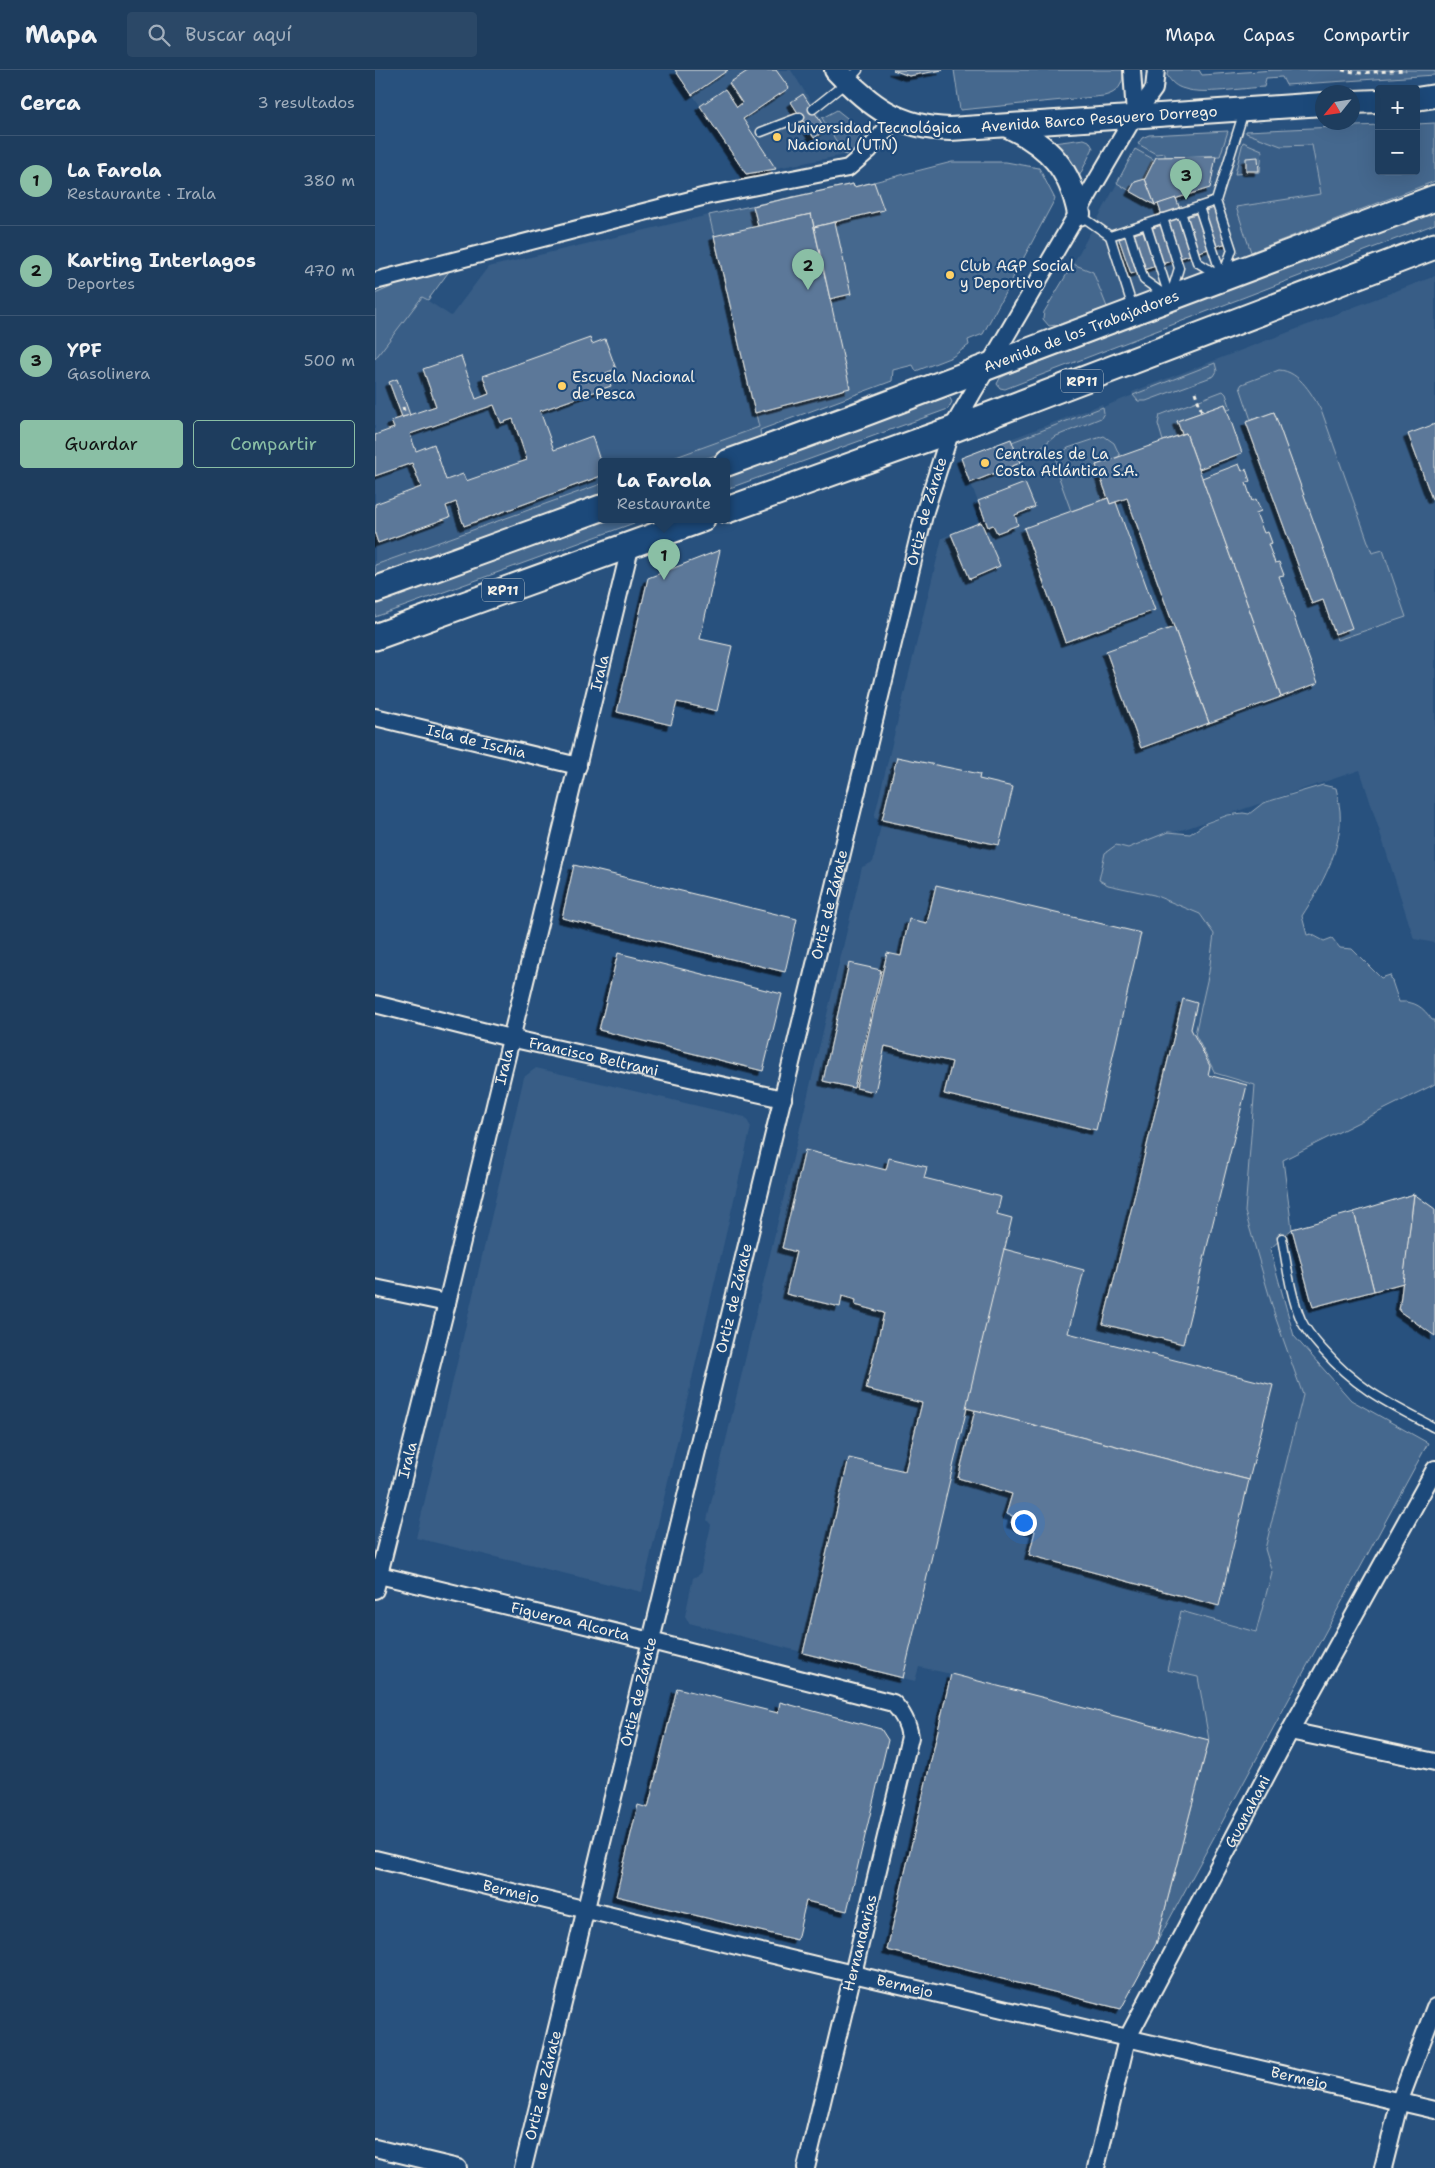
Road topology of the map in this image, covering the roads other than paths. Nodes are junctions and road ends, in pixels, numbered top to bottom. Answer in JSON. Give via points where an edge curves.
{"nodes":[{"id":1,"x":1132,"y":70,"type":"edge"},
{"id":2,"x":1156,"y":70,"type":"edge"},
{"id":3,"x":847,"y":74,"type":"edge"},
{"id":4,"x":1375,"y":101,"type":"edge"},
{"id":5,"x":1360,"y":102,"type":"edge"},
{"id":6,"x":1315,"y":105,"type":"edge"},
{"id":7,"x":813,"y":109,"type":"dead end"},
{"id":8,"x":1244,"y":109,"type":"junction"},
{"id":9,"x":1135,"y":115,"type":"junction"},
{"id":10,"x":800,"y":117,"type":"dead end"},
{"id":11,"x":895,"y":118,"type":"junction"},
{"id":12,"x":1008,"y":126,"type":"junction"},
{"id":13,"x":761,"y":132,"type":"dead end"},
{"id":14,"x":1435,"y":198,"type":"edge"},
{"id":15,"x":1216,"y":201,"type":"junction"},
{"id":16,"x":1199,"y":207,"type":"junction"},
{"id":17,"x":1181,"y":212,"type":"junction"},
{"id":18,"x":1079,"y":214,"type":"junction"},
{"id":19,"x":1163,"y":218,"type":"junction"},
{"id":20,"x":1146,"y":224,"type":"junction"},
{"id":21,"x":1128,"y":230,"type":"junction"},
{"id":22,"x":1110,"y":236,"type":"junction"},
{"id":23,"x":1435,"y":246,"type":"edge"},
{"id":24,"x":1222,"y":278,"type":"junction"},
{"id":25,"x":375,"y":281,"type":"edge"},
{"id":26,"x":1170,"y":298,"type":"junction"},
{"id":27,"x":1134,"y":311,"type":"junction"},
{"id":28,"x":990,"y":366,"type":"junction"},
{"id":29,"x":951,"y":430,"type":"junction"},
{"id":30,"x":730,"y":462,"type":"edge"},
{"id":31,"x":598,"y":509,"type":"edge"},
{"id":32,"x":730,"y":509,"type":"edge"},
{"id":33,"x":691,"y":523,"type":"edge"},
{"id":34,"x":631,"y":544,"type":"junction"},
{"id":35,"x":375,"y":590,"type":"edge"},
{"id":36,"x":375,"y":637,"type":"edge"},
{"id":37,"x":375,"y":717,"type":"edge"},
{"id":38,"x":577,"y":766,"type":"junction"},
{"id":39,"x":375,"y":1004,"type":"edge"},
{"id":40,"x":510,"y":1038,"type":"junction"},
{"id":41,"x":783,"y":1099,"type":"junction"},
{"id":42,"x":1282,"y":1238,"type":"dead end"},
{"id":43,"x":375,"y":1288,"type":"edge"},
{"id":44,"x":447,"y":1303,"type":"junction"},
{"id":45,"x":1435,"y":1428,"type":"edge"},
{"id":46,"x":1435,"y":1469,"type":"edge"},
{"id":47,"x":376,"y":1579,"type":"edge"},
{"id":48,"x":651,"y":1641,"type":"junction"},
{"id":49,"x":905,"y":1718,"type":"joint"},
{"id":50,"x":1290,"y":1731,"type":"junction"},
{"id":51,"x":1435,"y":1762,"type":"edge"},
{"id":52,"x":375,"y":1859,"type":"edge"},
{"id":53,"x":586,"y":1910,"type":"junction"},
{"id":54,"x":853,"y":1974,"type":"junction"},
{"id":55,"x":1435,"y":2007,"type":"edge"},
{"id":56,"x":1127,"y":2039,"type":"junction"},
{"id":57,"x":1400,"y":2100,"type":"junction"},
{"id":58,"x":1435,"y":2110,"type":"edge"},
{"id":59,"x":375,"y":2148,"type":"edge"},
{"id":60,"x":458,"y":2168,"type":"edge"},
{"id":61,"x":523,"y":2168,"type":"edge"},
{"id":62,"x":806,"y":2168,"type":"edge"},
{"id":63,"x":1095,"y":2168,"type":"edge"},
{"id":64,"x":1383,"y":2168,"type":"edge"}],
"edges":[{"from":1,"to":9,"type":"street"},
{"from":2,"to":9,"type":"street","name":"Ortiz de Zárate","via":[[1154,89]]},
{"from":3,"to":7,"type":"lane"},
{"from":3,"to":11,"type":"main road","name":"Avenida Barco Pesquero Dorrego","via":[[875,106]]},
{"from":4,"to":5,"type":"main road"},
{"from":6,"to":8,"type":"main road","name":"Avenida Barco Pesquero Dorrego"},
{"from":8,"to":9,"type":"main road","name":"Avenida Barco Pesquero Dorrego"},
{"from":8,"to":15,"type":"lane"},
{"from":9,"to":12,"type":"main road","name":"Avenida Barco Pesquero Dorrego"},
{"from":9,"to":18,"type":"street","name":"Ortiz de Zárate"},
{"from":10,"to":13,"type":"lane"},
{"from":11,"to":12,"type":"main road","name":"Avenida Barco Pesquero Dorrego","via":[[928,128]]},
{"from":11,"to":25,"type":"street","via":[[869,150],[848,168],[706,196]]},
{"from":12,"to":18,"type":"main road","via":[[1032,138],[1060,164],[1073,188]]},
{"from":14,"to":24,"type":"main road","name":"Avenida de los Trabajadores"},
{"from":15,"to":16,"type":"lane"},
{"from":15,"to":24,"type":"lane","via":[[1232,250]]},
{"from":16,"to":17,"type":"lane"},
{"from":16,"to":24,"type":"lane"},
{"from":17,"to":19,"type":"lane"},
{"from":17,"to":24,"type":"lane","via":[[1197,262]]},
{"from":18,"to":22,"type":"lane"},
{"from":18,"to":28,"type":"street","name":"Ortiz de Zárate"},
{"from":19,"to":20,"type":"lane"},
{"from":19,"to":26,"type":"lane","via":[[1179,268]]},
{"from":20,"to":21,"type":"lane"},
{"from":20,"to":26,"type":"lane"},
{"from":21,"to":22,"type":"lane"},
{"from":21,"to":26,"type":"lane","via":[[1144,280]]},
{"from":22,"to":27,"type":"lane"},
{"from":23,"to":29,"type":"main road","number":"RP11"},
{"from":24,"to":26,"type":"main road","name":"Avenida de los Trabajadores"},
{"from":26,"to":27,"type":"main road","name":"Avenida de los Trabajadores"},
{"from":27,"to":28,"type":"main road","name":"Avenida de los Trabajadores"},
{"from":28,"to":29,"type":"street","name":"Ortiz de Zárate"},
{"from":28,"to":30,"type":"main road","name":"Avenida de los Trabajadores"},
{"from":29,"to":32,"type":"main road","number":"RP11"},
{"from":29,"to":41,"type":"street","name":"Ortiz de Zárate","via":[[925,511]]},
{"from":31,"to":35,"type":"main road"},
{"from":33,"to":34,"type":"main road","number":"RP11"},
{"from":34,"to":36,"type":"main road","number":"RP11"},
{"from":34,"to":38,"type":"street","name":"Irala"},
{"from":37,"to":38,"type":"street","name":"Isla de Ischia"},
{"from":38,"to":40,"type":"street","name":"Irala"},
{"from":39,"to":40,"type":"street","name":"Francisco Beltrami"},
{"from":40,"to":41,"type":"street","name":"Francisco Beltrami"},
{"from":40,"to":44,"type":"street","name":"Irala"},
{"from":41,"to":48,"type":"street","name":"Ortiz de Zárate"},
{"from":42,"to":45,"type":"lane","via":[[1294,1298],[1313,1339],[1353,1381]]},
{"from":43,"to":44,"type":"street"},
{"from":44,"to":47,"type":"street","name":"Irala"},
{"from":46,"to":50,"type":"street","name":"Guanahani"},
{"from":47,"to":48,"type":"street","name":"Figueroa Alcorta"},
{"from":48,"to":49,"type":"street","name":"Figueroa Alcorta","via":[[893,1704]]},
{"from":48,"to":53,"type":"street","name":"Ortiz de Zárate"},
{"from":49,"to":54,"type":"street","name":"Hernandarias","via":[[910,1737]]},
{"from":50,"to":51,"type":"street"},
{"from":50,"to":56,"type":"street","name":"Guanahani"},
{"from":52,"to":53,"type":"street","name":"Bermejo"},
{"from":53,"to":54,"type":"street","name":"Bermejo"},
{"from":53,"to":61,"type":"street","name":"Ortiz de Zárate"},
{"from":54,"to":56,"type":"street","name":"Bermejo"},
{"from":54,"to":62,"type":"street","name":"Hernandarias"},
{"from":55,"to":57,"type":"street"},
{"from":56,"to":57,"type":"street","name":"Bermejo"},
{"from":56,"to":63,"type":"street","name":"Guanahani"},
{"from":57,"to":58,"type":"street","name":"Bermejo"},
{"from":57,"to":64,"type":"street"},
{"from":59,"to":60,"type":"street"}]}
